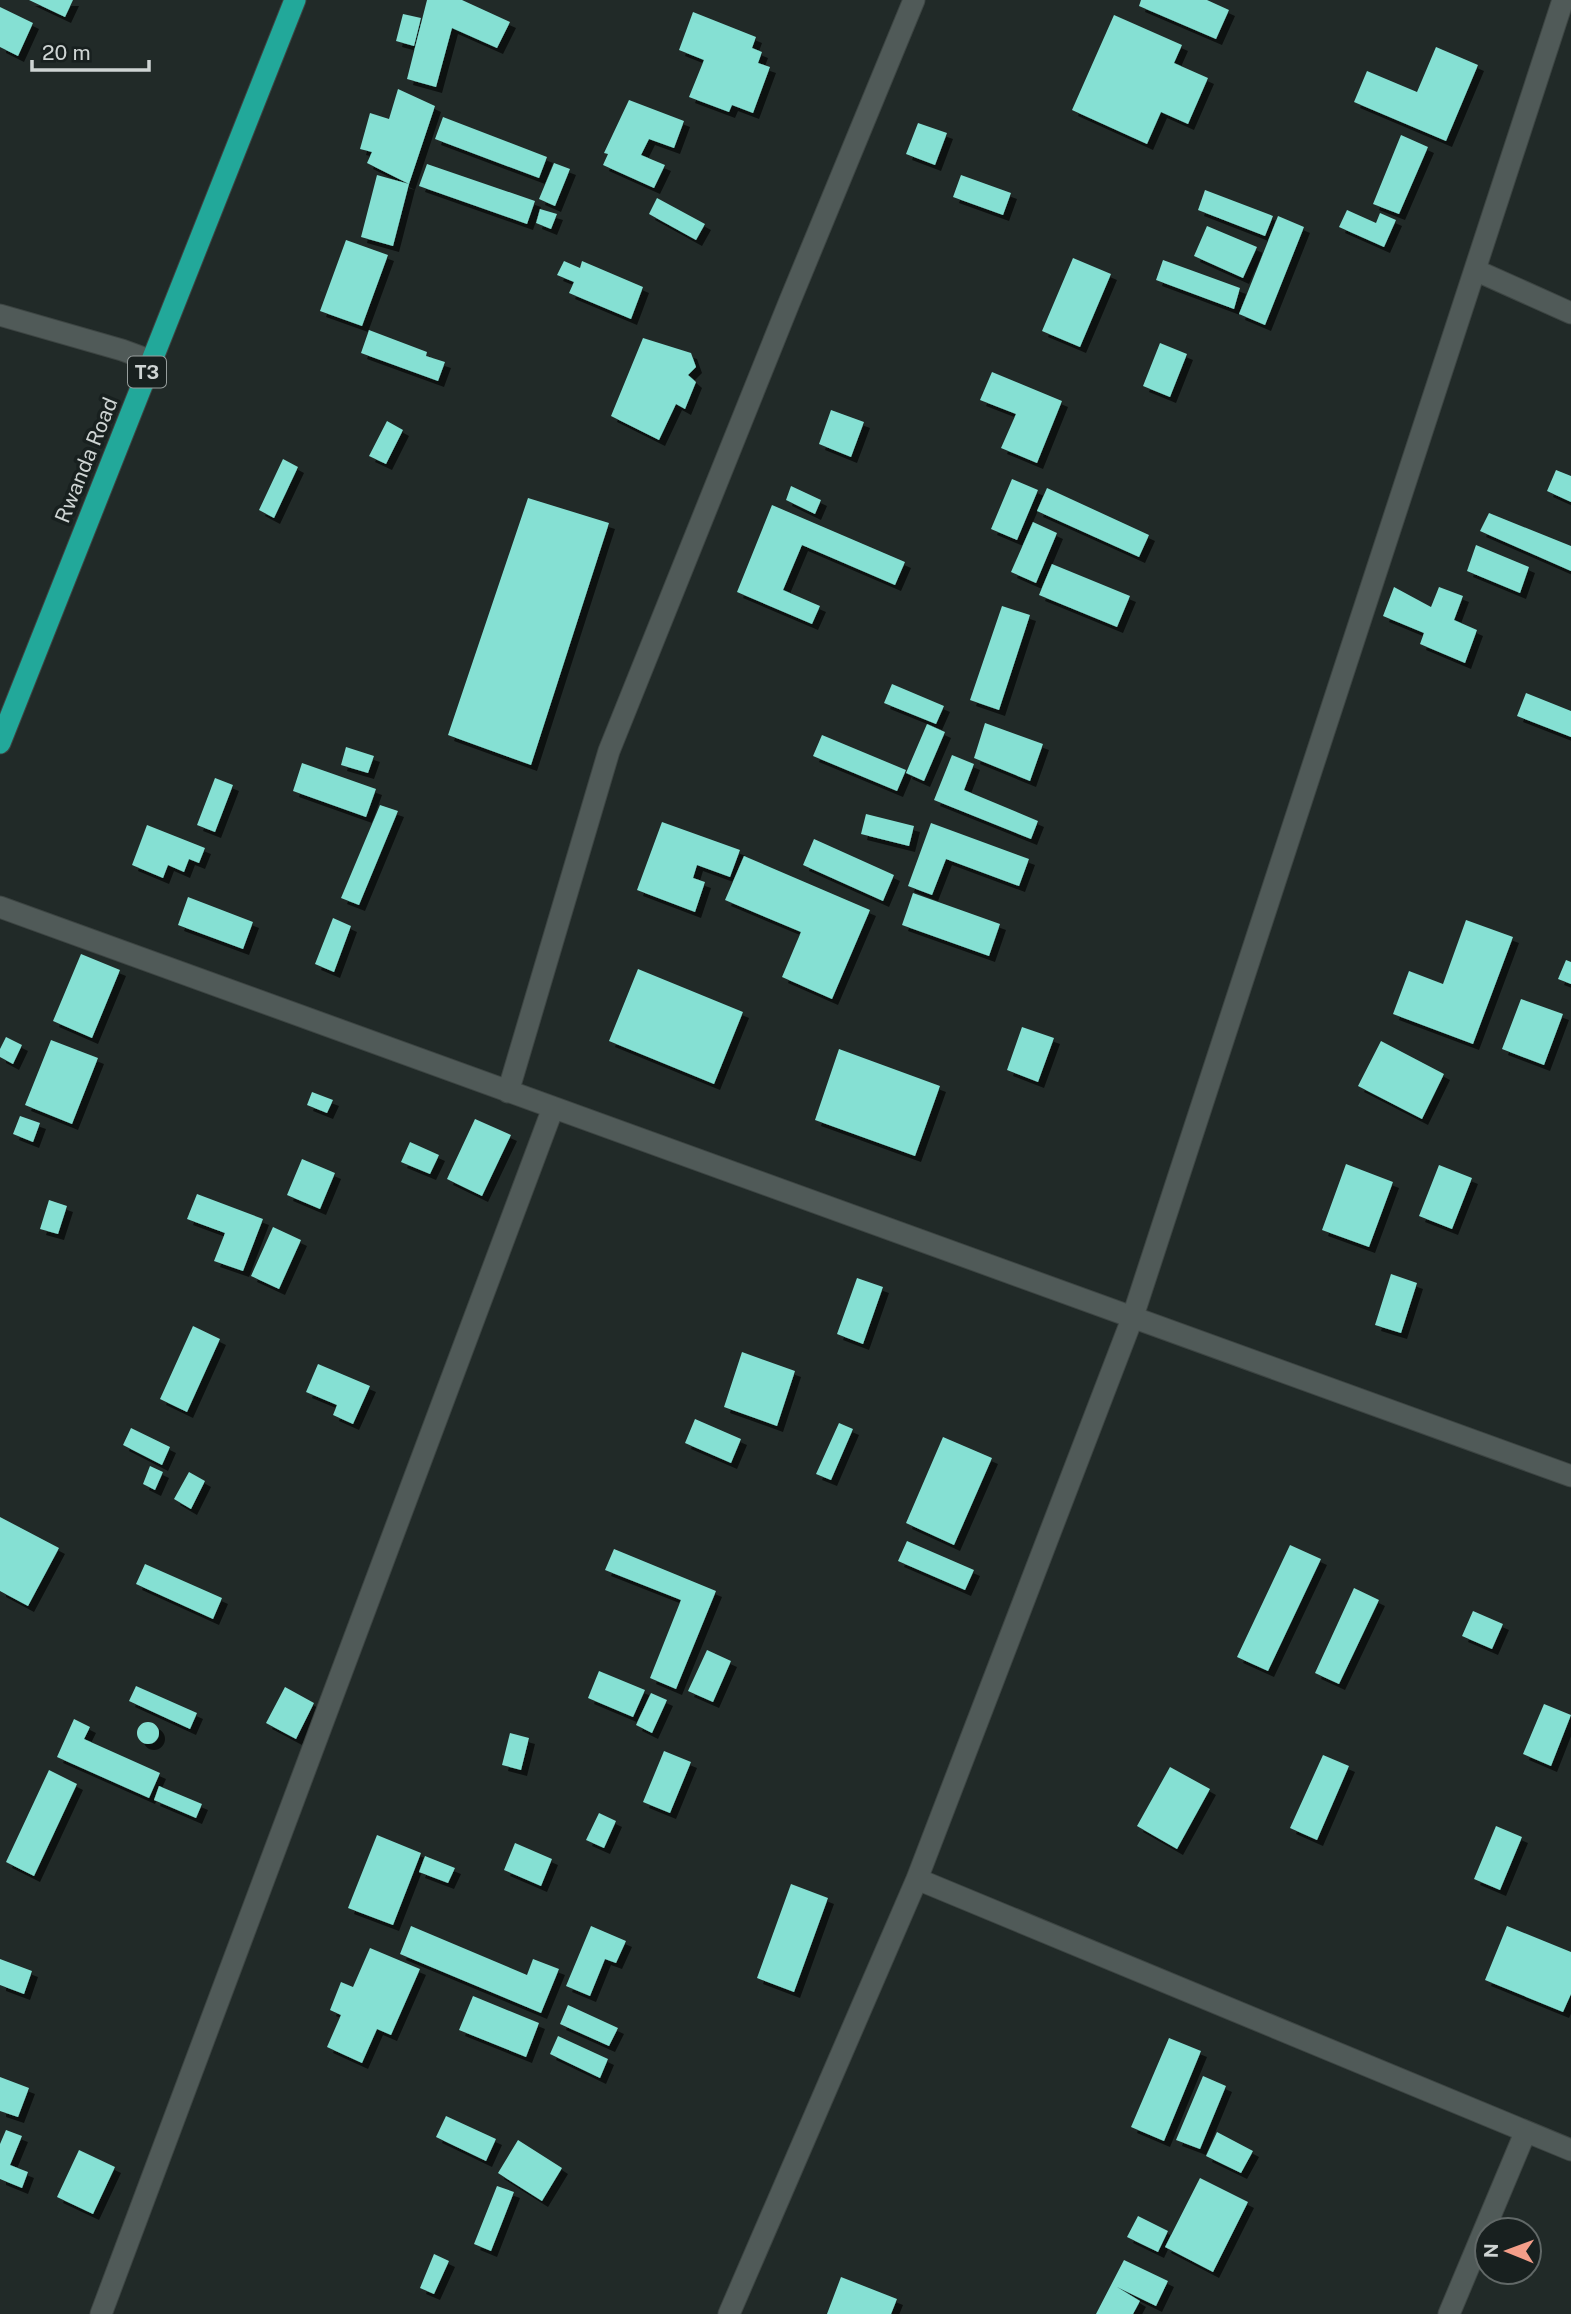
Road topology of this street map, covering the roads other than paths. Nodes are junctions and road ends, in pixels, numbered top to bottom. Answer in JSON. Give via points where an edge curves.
{"nodes":[{"id":1,"x":295,"y":0,"type":"edge"},
{"id":2,"x":914,"y":0,"type":"edge"},
{"id":3,"x":1563,"y":0,"type":"edge"},
{"id":4,"x":1475,"y":270,"type":"junction"},
{"id":5,"x":1571,"y":313,"type":"edge"},
{"id":6,"x":0,"y":315,"type":"edge"},
{"id":7,"x":152,"y":361,"type":"junction"},
{"id":8,"x":0,"y":743,"type":"edge"},
{"id":9,"x":0,"y":907,"type":"edge"},
{"id":10,"x":508,"y":1092,"type":"junction"},
{"id":11,"x":553,"y":1108,"type":"junction"},
{"id":12,"x":1132,"y":1319,"type":"junction"},
{"id":13,"x":1571,"y":1476,"type":"edge"},
{"id":14,"x":917,"y":1879,"type":"junction"},
{"id":15,"x":1525,"y":2133,"type":"junction"},
{"id":16,"x":1571,"y":2150,"type":"edge"},
{"id":17,"x":101,"y":2314,"type":"edge"},
{"id":18,"x":729,"y":2314,"type":"edge"},
{"id":19,"x":1448,"y":2314,"type":"edge"}],
"edges":[{"from":1,"to":7,"type":"highway","name":"Rwanda Road","number":"T3"},
{"from":2,"to":10,"type":"street","via":[[609,751]]},
{"from":3,"to":4,"type":"street"},
{"from":4,"to":5,"type":"street"},
{"from":4,"to":12,"type":"street"},
{"from":6,"to":7,"type":"street"},
{"from":7,"to":8,"type":"highway","name":"Rwanda Road","number":"T3"},
{"from":9,"to":10,"type":"street"},
{"from":10,"to":11,"type":"street"},
{"from":11,"to":12,"type":"street"},
{"from":11,"to":17,"type":"street"},
{"from":12,"to":13,"type":"street"},
{"from":12,"to":14,"type":"street"},
{"from":14,"to":15,"type":"street"},
{"from":14,"to":18,"type":"street"},
{"from":15,"to":16,"type":"street"},
{"from":15,"to":19,"type":"street"}]}
